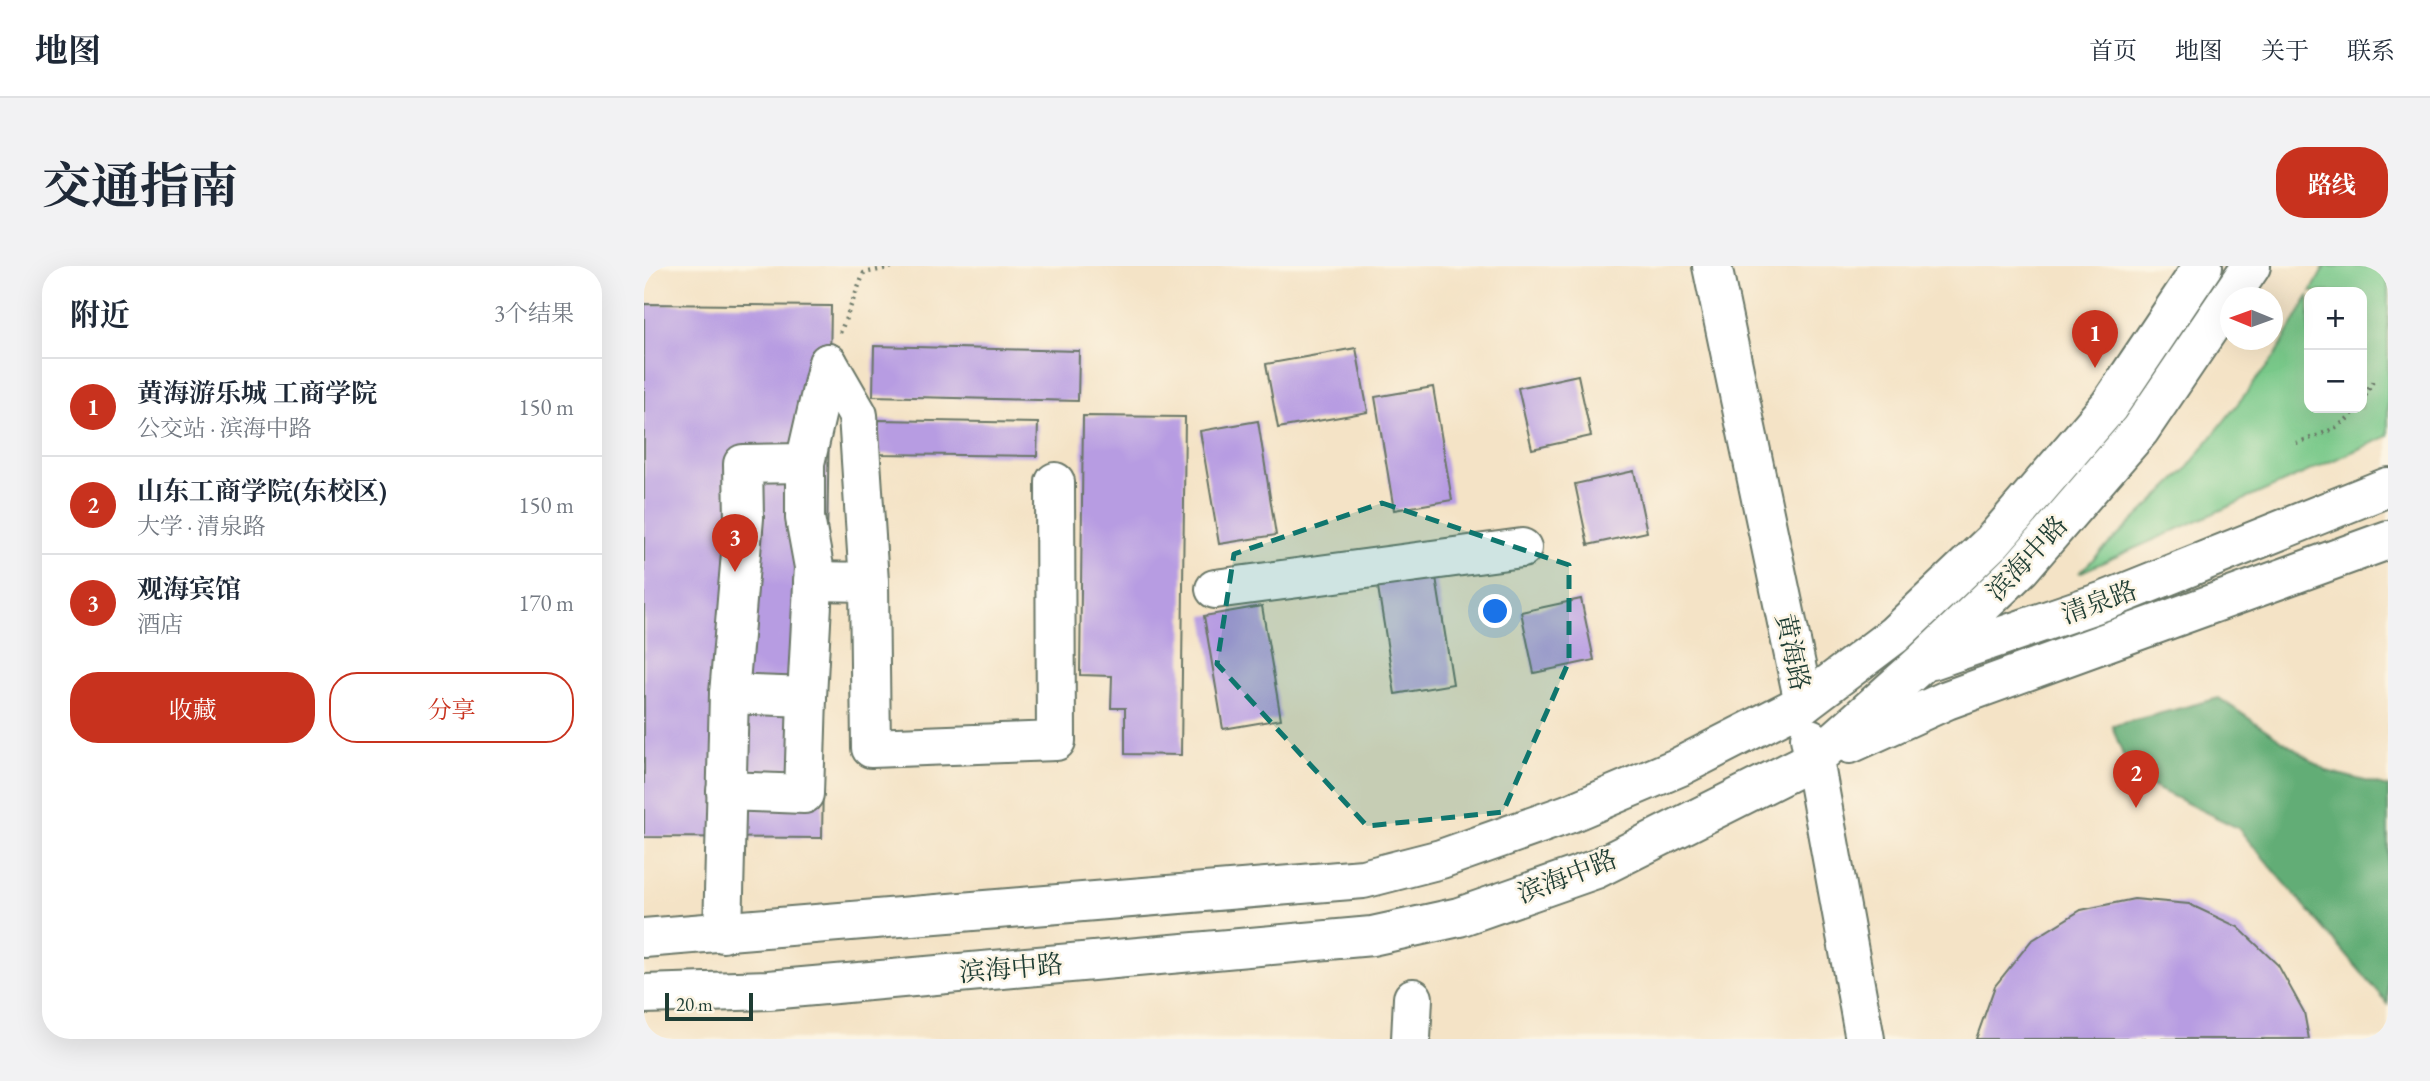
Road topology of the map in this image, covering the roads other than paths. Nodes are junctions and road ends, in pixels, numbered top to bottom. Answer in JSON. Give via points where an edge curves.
{"nodes":[{"id":1,"x":1712,"y":266,"type":"edge"},
{"id":2,"x":2203,"y":266,"type":"edge"},
{"id":3,"x":2251,"y":266,"type":"edge"},
{"id":4,"x":805,"y":463,"type":"junction"},
{"id":5,"x":1055,"y":482,"type":"dead end"},
{"id":6,"x":2388,"y":487,"type":"edge"},
{"id":7,"x":2388,"y":540,"type":"edge"},
{"id":8,"x":1522,"y":548,"type":"dead end"},
{"id":9,"x":813,"y":581,"type":"junction"},
{"id":10,"x":869,"y":582,"type":"junction"},
{"id":11,"x":1215,"y":589,"type":"dead end"},
{"id":12,"x":1922,"y":663,"type":"junction"},
{"id":13,"x":729,"y":694,"type":"junction"},
{"id":14,"x":807,"y":697,"type":"junction"},
{"id":15,"x":1804,"y":703,"type":"junction"},
{"id":16,"x":1813,"y":760,"type":"junction"},
{"id":17,"x":726,"y":791,"type":"junction"},
{"id":18,"x":723,"y":933,"type":"junction"},
{"id":19,"x":644,"y":938,"type":"edge"},
{"id":20,"x":644,"y":994,"type":"edge"},
{"id":21,"x":1413,"y":998,"type":"dead end"},
{"id":22,"x":1411,"y":1039,"type":"edge"},
{"id":23,"x":1865,"y":1039,"type":"edge"}],
"edges":[{"from":1,"to":15,"type":"main road","name":"黄海路"},
{"from":2,"to":15,"type":"main road","name":"滨海中路","via":[[2109,406],[1993,541],[1894,635]]},
{"from":3,"to":12,"type":"main road","name":"滨海中路","via":[[2140,430],[2021,568]]},
{"from":4,"to":9,"type":"main road","via":[[805,518]]},
{"from":4,"to":10,"type":"main road","via":[[828,363],[858,415]]},
{"from":4,"to":13,"type":"main road","via":[[743,464],[744,518]]},
{"from":5,"to":10,"type":"main road","via":[[1056,741],[871,748]]},
{"from":6,"to":12,"type":"main road","name":"清泉路","via":[[2107,600]]},
{"from":7,"to":16,"type":"main road","name":"清泉路","via":[[1947,699]]},
{"from":8,"to":11,"type":"main road"},
{"from":9,"to":10,"type":"main road"},
{"from":9,"to":14,"type":"main road"},
{"from":12,"to":15,"type":"main road","name":"清泉路"},
{"from":12,"to":16,"type":"main road","name":"滨海中路"},
{"from":13,"to":14,"type":"main road"},
{"from":13,"to":17,"type":"main road"},
{"from":14,"to":17,"type":"main road","via":[[804,793]]},
{"from":15,"to":16,"type":"main road","name":"黄海路"},
{"from":15,"to":18,"type":"main road","name":"滨海中路","via":[[1679,767],[1568,814],[1441,859],[1363,879]]},
{"from":16,"to":20,"type":"main road","name":"滨海中路","via":[[1596,869],[1459,917],[1372,936],[783,989]]},
{"from":16,"to":23,"type":"main road","name":"黄海路"},
{"from":17,"to":18,"type":"main road"},
{"from":18,"to":19,"type":"main road","name":"滨海中路"},
{"from":21,"to":22,"type":"main road"}]}
